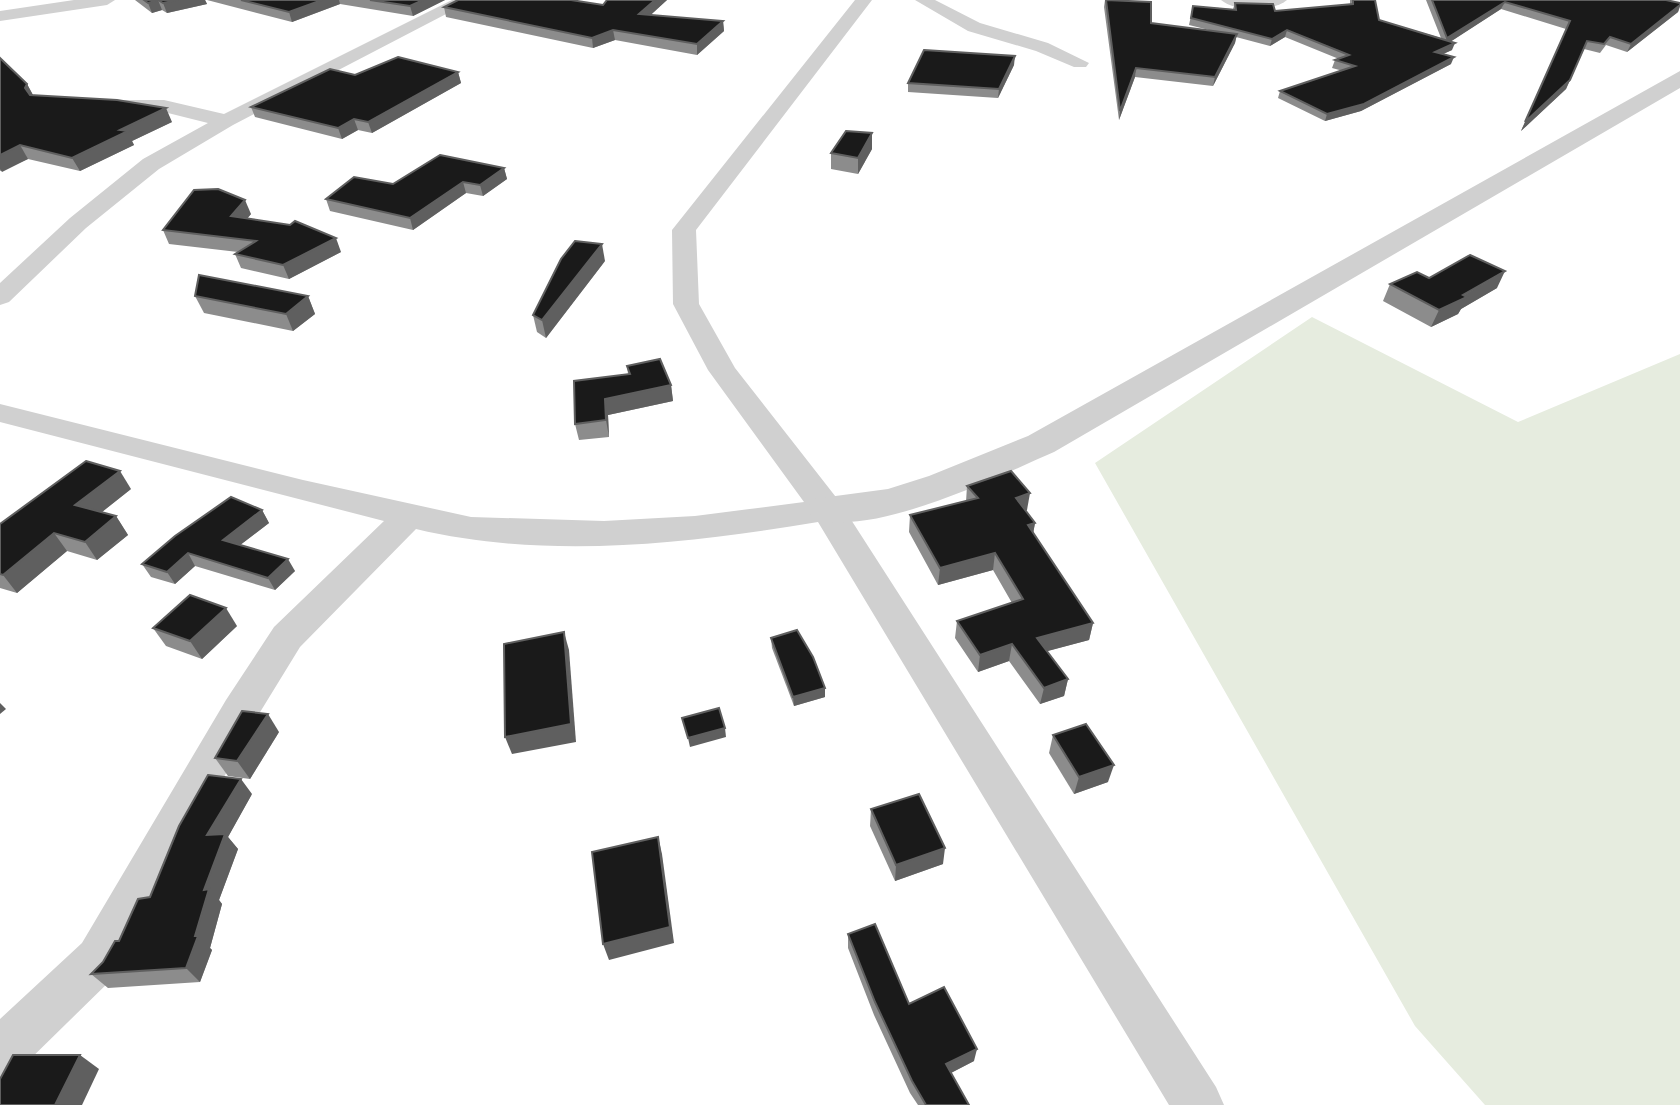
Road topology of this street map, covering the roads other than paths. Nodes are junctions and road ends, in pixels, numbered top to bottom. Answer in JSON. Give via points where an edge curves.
{"nodes":[{"id":1,"x":107,"y":0,"type":"edge"},
{"id":2,"x":465,"y":0,"type":"edge"},
{"id":3,"x":864,"y":0,"type":"edge"},
{"id":4,"x":923,"y":0,"type":"edge"},
{"id":5,"x":1229,"y":0,"type":"edge"},
{"id":6,"x":1279,"y":0,"type":"edge"},
{"id":7,"x":0,"y":16,"type":"edge"},
{"id":8,"x":1080,"y":63,"type":"dead end"},
{"id":9,"x":1680,"y":78,"type":"edge"},
{"id":10,"x":90,"y":103,"type":"edge"},
{"id":11,"x":226,"y":121,"type":"junction"},
{"id":12,"x":0,"y":297,"type":"edge"},
{"id":13,"x":0,"y":413,"type":"edge"},
{"id":14,"x":123,"y":443,"type":"junction"},
{"id":15,"x":86,"y":469,"type":"edge"},
{"id":16,"x":827,"y":509,"type":"junction"},
{"id":17,"x":410,"y":515,"type":"junction"},
{"id":18,"x":0,"y":1053,"type":"edge"},
{"id":19,"x":1198,"y":1105,"type":"edge"}],
"edges":[{"from":1,"to":7,"type":"street"},
{"from":2,"to":11,"type":"street"},
{"from":3,"to":16,"type":"street","via":[[684,230],[686,304],[722,370]]},
{"from":4,"to":8,"type":"street","via":[[974,27]]},
{"from":5,"to":6,"type":"street"},
{"from":9,"to":16,"type":"street","via":[[1041,444],[903,498]]},
{"from":10,"to":11,"type":"street","via":[[164,106]]},
{"from":11,"to":12,"type":"street","via":[[151,164]]},
{"from":13,"to":14,"type":"street"},
{"from":14,"to":15,"type":"street"},
{"from":14,"to":17,"type":"street","via":[[260,482]]},
{"from":16,"to":17,"type":"street","via":[[758,521],[610,531],[470,528]]},
{"from":16,"to":19,"type":"street"},
{"from":17,"to":18,"type":"street","via":[[287,637],[99,959]]}]}
